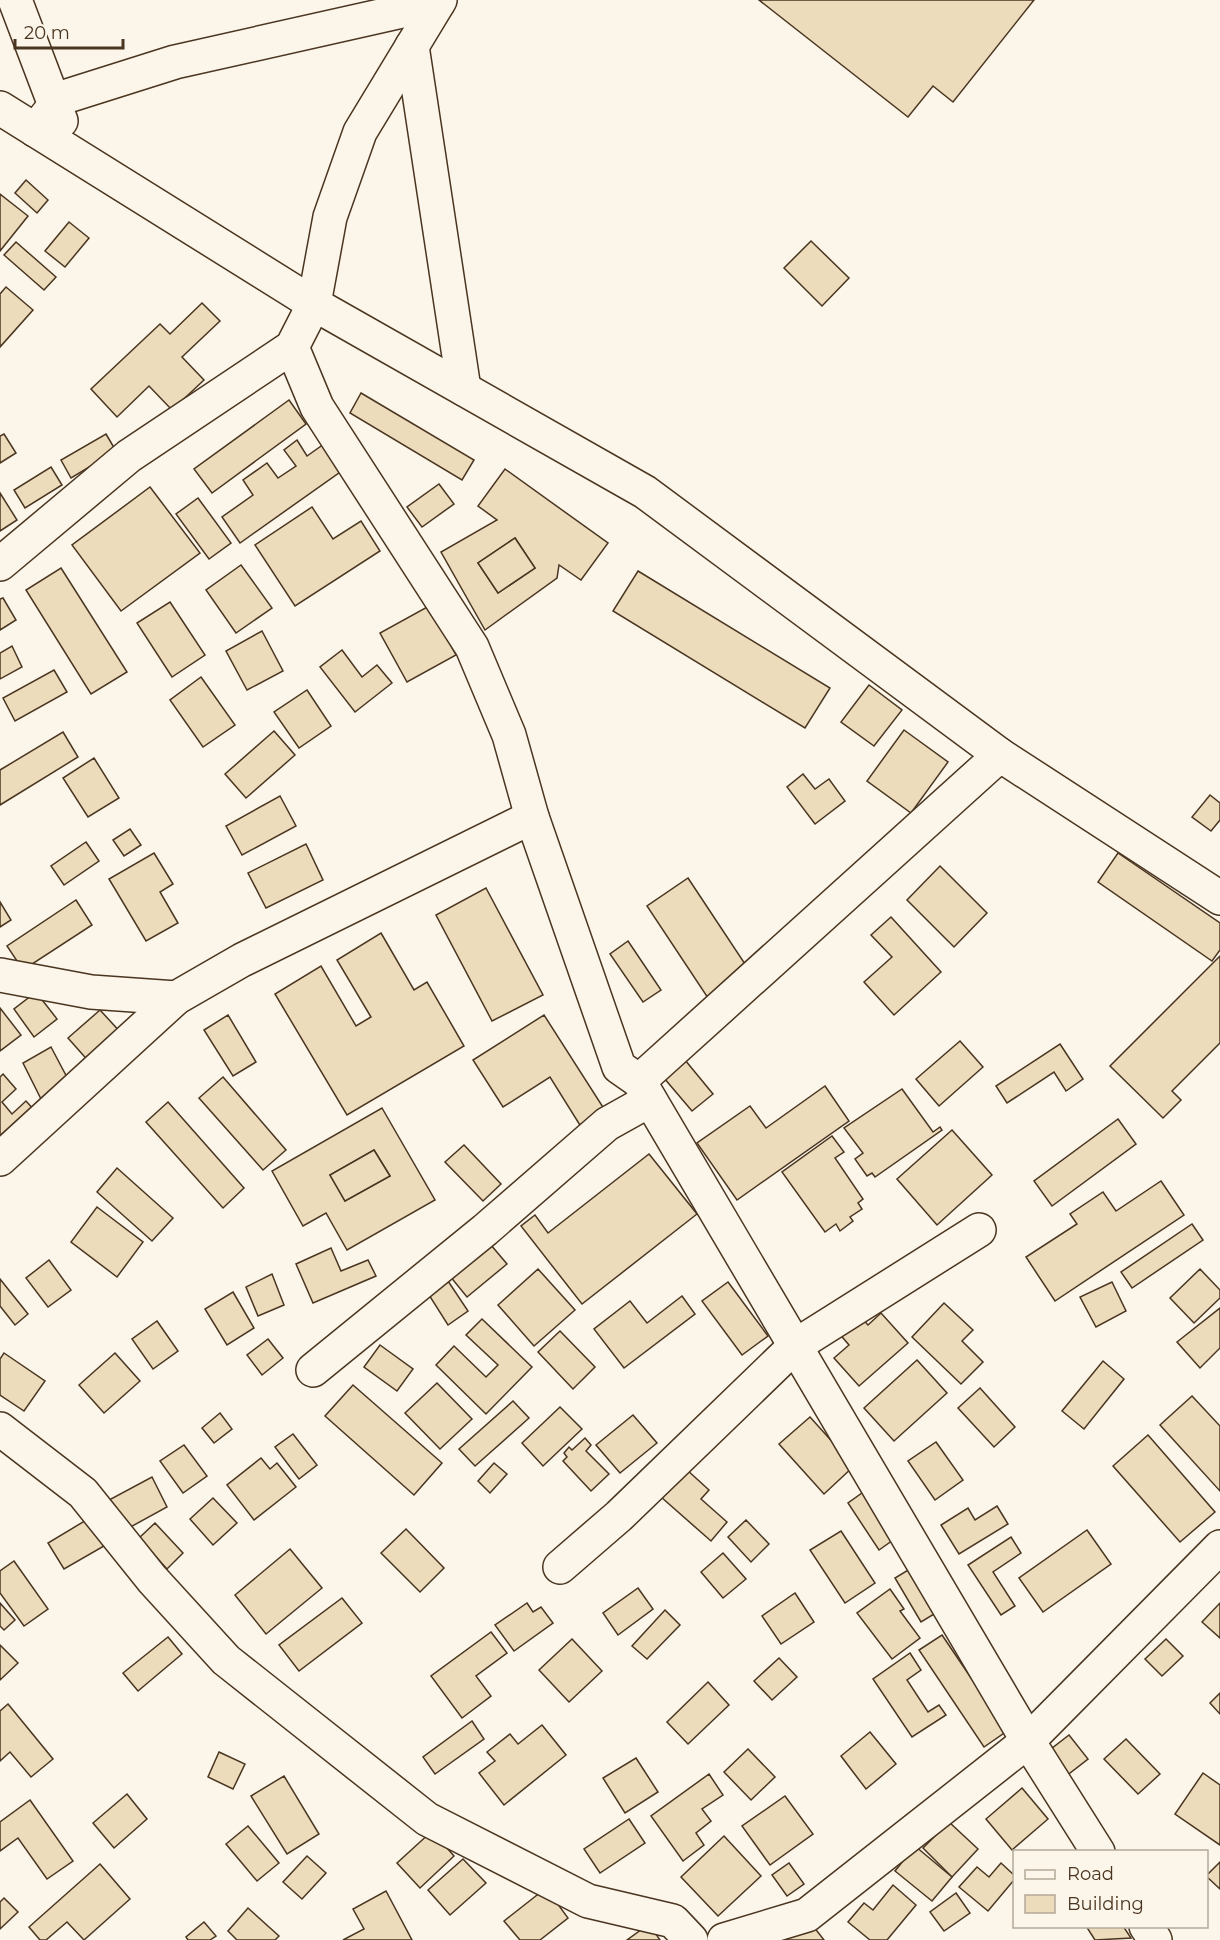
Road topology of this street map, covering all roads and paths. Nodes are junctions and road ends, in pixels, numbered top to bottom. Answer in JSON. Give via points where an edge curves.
{"nodes":[{"id":1,"x":15,"y":0,"type":"edge"},
{"id":2,"x":439,"y":2,"type":"edge"},
{"id":3,"x":412,"y":46,"type":"junction"},
{"id":4,"x":2,"y":114,"type":"edge"},
{"id":5,"x":45,"y":117,"type":"junction"},
{"id":6,"x":314,"y":304,"type":"junction"},
{"id":7,"x":292,"y":347,"type":"junction"},
{"id":8,"x":464,"y":389,"type":"junction"},
{"id":9,"x":0,"y":564,"type":"edge"},
{"id":10,"x":1000,"y":755,"type":"junction"},
{"id":11,"x":532,"y":817,"type":"junction"},
{"id":12,"x":1220,"y":898,"type":"edge"},
{"id":13,"x":0,"y":975,"type":"edge"},
{"id":14,"x":176,"y":998,"type":"junction"},
{"id":15,"x":645,"y":1090,"type":"junction"},
{"id":16,"x":0,"y":1159,"type":"edge"},
{"id":17,"x":979,"y":1230,"type":"dead end"},
{"id":18,"x":795,"y":1346,"type":"junction"},
{"id":19,"x":313,"y":1370,"type":"dead end"},
{"id":20,"x":0,"y":1429,"type":"edge"},
{"id":21,"x":1220,"y":1547,"type":"edge"},
{"id":22,"x":560,"y":1567,"type":"dead end"},
{"id":23,"x":1028,"y":1741,"type":"junction"},
{"id":24,"x":1097,"y":1850,"type":"edge"},
{"id":25,"x":691,"y":1940,"type":"edge"},
{"id":26,"x":724,"y":1940,"type":"edge"}],
"edges":[{"from":1,"to":5,"type":"street"},
{"from":2,"to":3,"type":"street"},
{"from":2,"to":5,"type":"street","via":[[175,62],[61,98]]},
{"from":3,"to":6,"type":"street","via":[[360,132],[330,217]]},
{"from":3,"to":8,"type":"street"},
{"from":4,"to":5,"type":"street"},
{"from":5,"to":6,"type":"street","via":[[73,154]]},
{"from":6,"to":7,"type":"street"},
{"from":6,"to":8,"type":"street"},
{"from":7,"to":9,"type":"street","via":[[129,456]]},
{"from":7,"to":11,"type":"street","via":[[317,407],[472,648],[509,735]]},
{"from":8,"to":10,"type":"street","via":[[645,492]]},
{"from":10,"to":12,"type":"street"},
{"from":10,"to":15,"type":"street"},
{"from":11,"to":14,"type":"street","via":[[242,960]]},
{"from":11,"to":15,"type":"street","via":[[619,1067]]},
{"from":13,"to":14,"type":"street","via":[[91,992]]},
{"from":14,"to":16,"type":"street"},
{"from":15,"to":18,"type":"street"},
{"from":15,"to":19,"type":"street","via":[[484,1230]]},
{"from":17,"to":18,"type":"street"},
{"from":18,"to":22,"type":"street"},
{"from":18,"to":23,"type":"street"},
{"from":20,"to":25,"type":"street","via":[[82,1494],[226,1660],[427,1819],[588,1901],[673,1921]]},
{"from":21,"to":23,"type":"street"},
{"from":23,"to":24,"type":"street"},
{"from":23,"to":26,"type":"street","via":[[807,1915]]}]}
